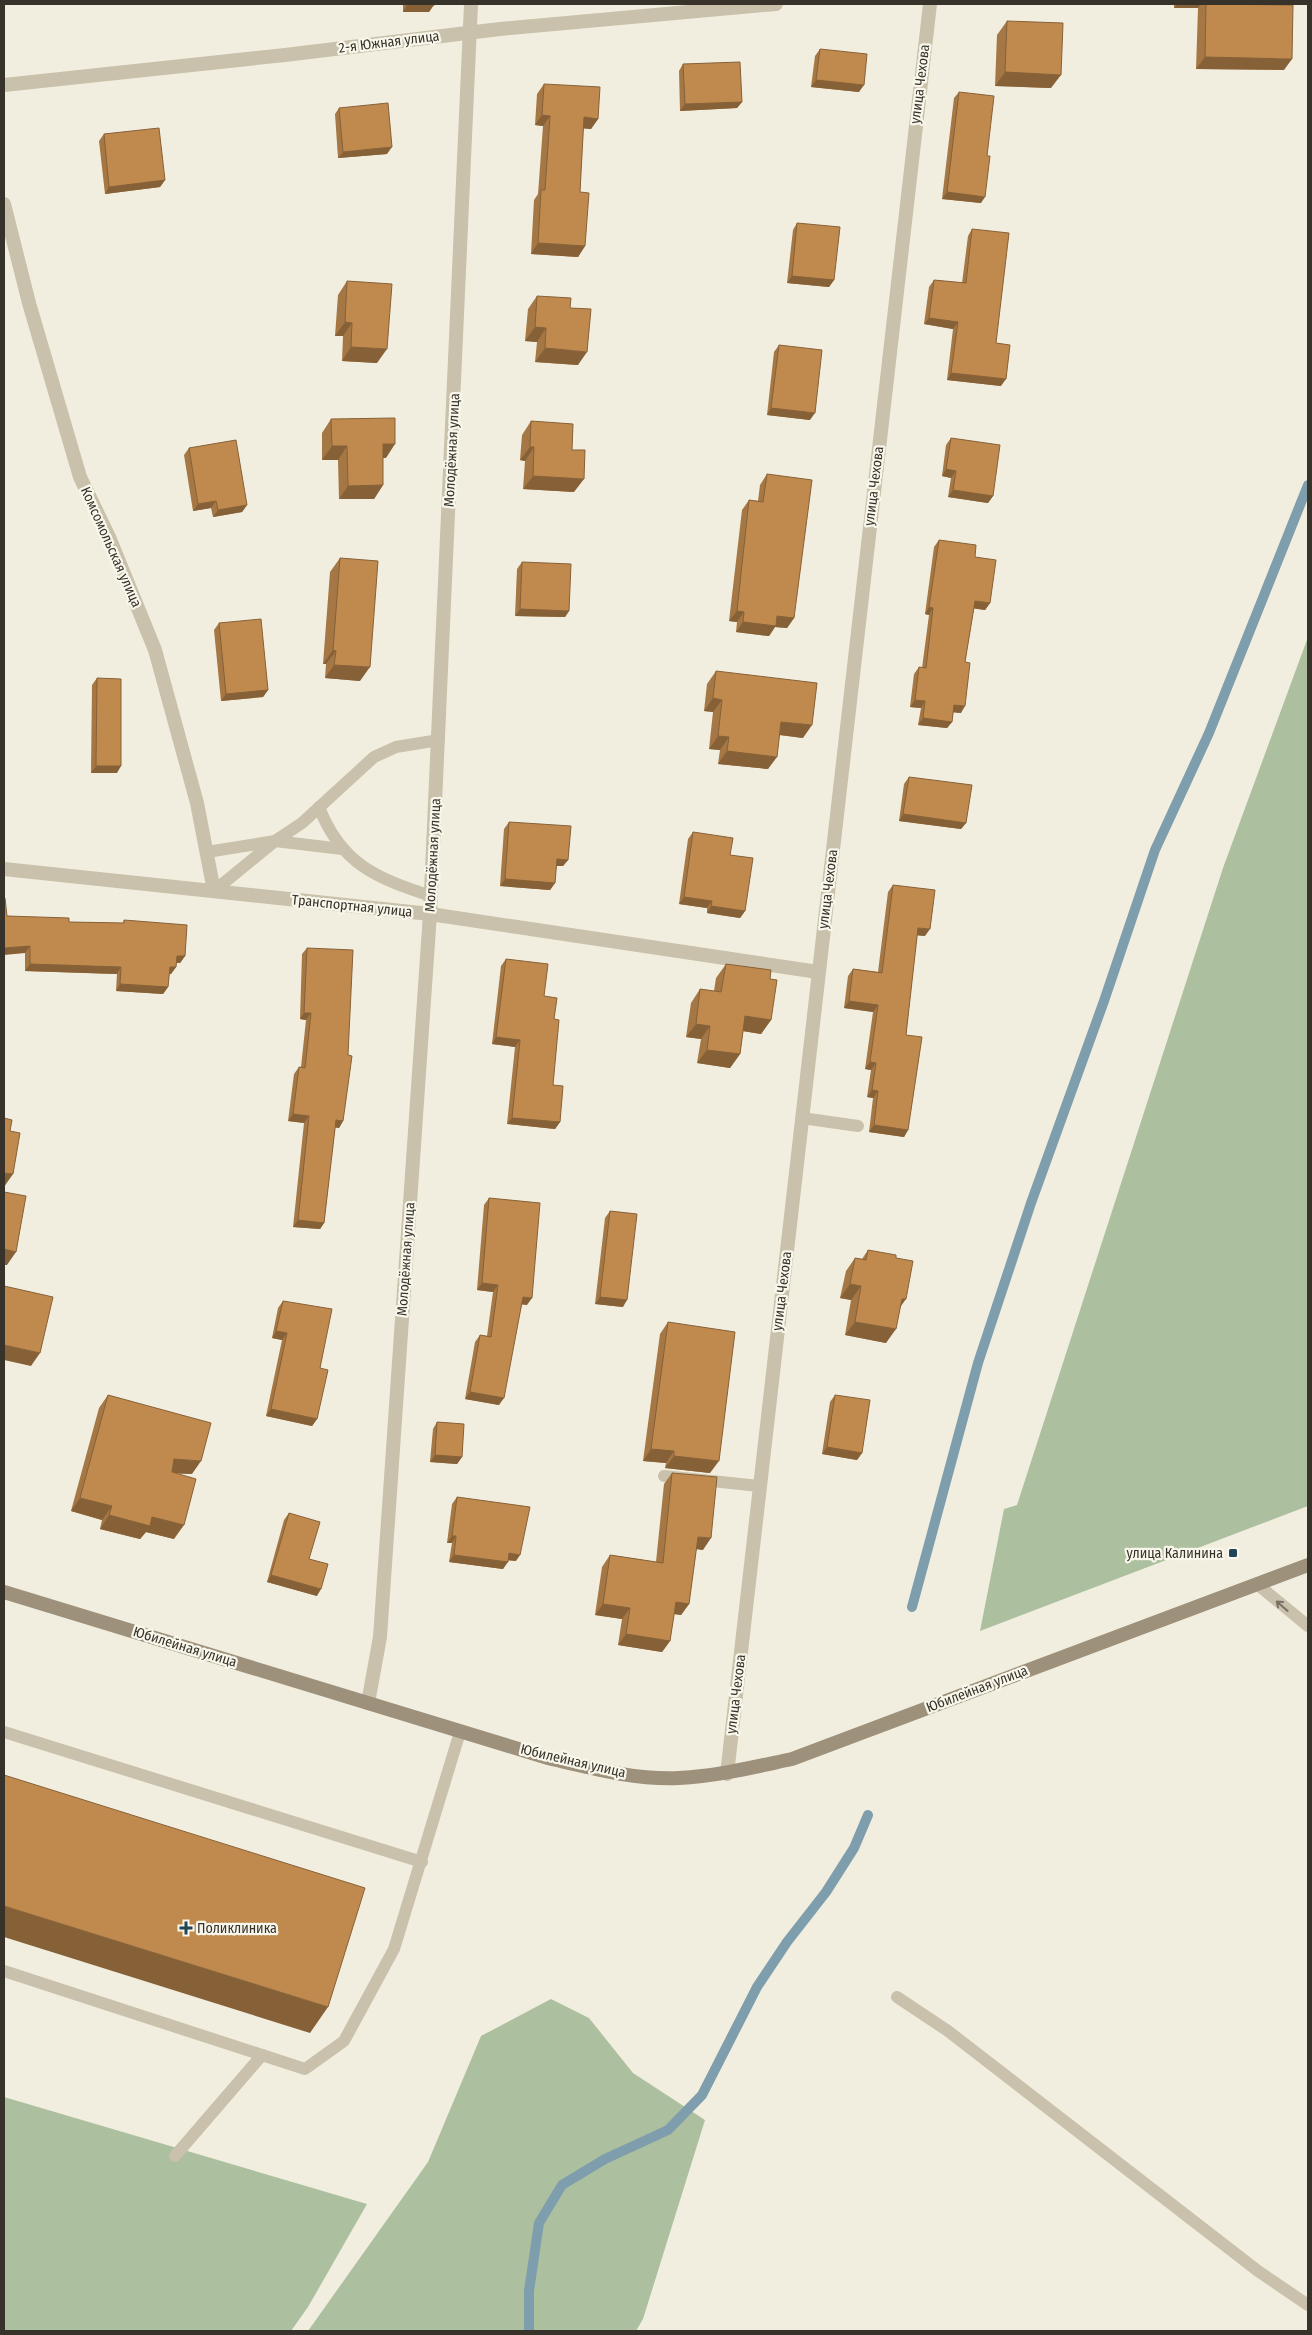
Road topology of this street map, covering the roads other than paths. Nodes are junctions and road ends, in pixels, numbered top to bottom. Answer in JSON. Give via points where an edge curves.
{"nodes":[{"id":1,"x":472,"y":4,"type":"edge"},
{"id":2,"x":776,"y":4,"type":"edge"},
{"id":3,"x":930,"y":4,"type":"edge"},
{"id":4,"x":470,"y":32,"type":"junction"},
{"id":5,"x":4,"y":85,"type":"edge"},
{"id":6,"x":4,"y":204,"type":"edge"},
{"id":7,"x":439,"y":740,"type":"junction"},
{"id":8,"x":318,"y":807,"type":"junction"},
{"id":9,"x":275,"y":841,"type":"junction"},
{"id":10,"x":342,"y":849,"type":"junction"},
{"id":11,"x":207,"y":852,"type":"junction"},
{"id":12,"x":4,"y":869,"type":"edge"},
{"id":13,"x":214,"y":891,"type":"junction"},
{"id":14,"x":431,"y":896,"type":"junction"},
{"id":15,"x":430,"y":914,"type":"junction"},
{"id":16,"x":818,"y":972,"type":"junction"},
{"id":17,"x":802,"y":1118,"type":"junction"},
{"id":18,"x":858,"y":1126,"type":"dead end"},
{"id":19,"x":664,"y":1476,"type":"dead end"},
{"id":20,"x":759,"y":1486,"type":"junction"},
{"id":21,"x":1308,"y":1565,"type":"edge"},
{"id":22,"x":1257,"y":1584,"type":"junction"},
{"id":23,"x":4,"y":1592,"type":"edge"},
{"id":24,"x":1308,"y":1626,"type":"edge"},
{"id":25,"x":368,"y":1703,"type":"junction"},
{"id":26,"x":4,"y":1732,"type":"edge"},
{"id":27,"x":460,"y":1732,"type":"junction"},
{"id":28,"x":727,"y":1774,"type":"junction"},
{"id":29,"x":422,"y":1862,"type":"junction"},
{"id":30,"x":4,"y":1971,"type":"edge"},
{"id":31,"x":897,"y":1997,"type":"dead end"},
{"id":32,"x":262,"y":2055,"type":"junction"},
{"id":33,"x":174,"y":2156,"type":"dead end"},
{"id":34,"x":1308,"y":2306,"type":"edge"}],
"edges":[{"from":1,"to":4,"type":"street","name":"Молодёжная улица"},
{"from":2,"to":4,"type":"street","name":"2-я Южная улица"},
{"from":3,"to":16,"type":"street","name":"улица Чехова"},
{"from":4,"to":5,"type":"street","name":"2-я Южная улица"},
{"from":4,"to":7,"type":"street","name":"Молодёжная улица"},
{"from":6,"to":11,"type":"street","name":"Комсомольская улица","via":[[80,477],[109,537],[154,650],[197,803]]},
{"from":7,"to":8,"type":"lane","via":[[396,746],[374,757]]},
{"from":7,"to":14,"type":"street","name":"Молодёжная улица"},
{"from":8,"to":9,"type":"lane","via":[[302,823]]},
{"from":8,"to":10,"type":"lane","via":[[327,829]]},
{"from":9,"to":10,"type":"lane"},
{"from":9,"to":11,"type":"lane"},
{"from":9,"to":13,"type":"lane"},
{"from":10,"to":14,"type":"lane","via":[[366,870],[388,882]]},
{"from":11,"to":13,"type":"street","name":"Комсомольская улица"},
{"from":12,"to":13,"type":"street","name":"Транспортная улица"},
{"from":13,"to":15,"type":"street","name":"Транспортная улица"},
{"from":14,"to":15,"type":"street","name":"Молодёжная улица"},
{"from":15,"to":16,"type":"street","name":"Транспортная улица"},
{"from":15,"to":25,"type":"street","name":"Молодёжная улица","via":[[380,1637]]},
{"from":16,"to":17,"type":"street","name":"улица Чехова"},
{"from":17,"to":18,"type":"lane"},
{"from":17,"to":20,"type":"street","name":"улица Чехова"},
{"from":19,"to":20,"type":"lane"},
{"from":20,"to":28,"type":"street","name":"улица Чехова"},
{"from":21,"to":22,"type":"main road","name":"Юбилейная улица"},
{"from":24,"to":22,"type":"lane","one_way":true},
{"from":22,"to":28,"type":"main road","name":"Юбилейная улица","via":[[792,1759]]},
{"from":23,"to":25,"type":"main road","name":"Юбилейная улица"},
{"from":25,"to":27,"type":"main road","name":"Юбилейная улица"},
{"from":26,"to":29,"type":"lane"},
{"from":27,"to":28,"type":"main road","name":"Юбилейная улица","via":[[617,1774],[678,1778]]},
{"from":27,"to":29,"type":"lane"},
{"from":29,"to":32,"type":"lane","via":[[394,1949],[344,2042],[305,2069]]},
{"from":30,"to":32,"type":"lane"},
{"from":31,"to":34,"type":"lane","via":[[948,2031],[1258,2272]]},
{"from":32,"to":33,"type":"lane"}]}
